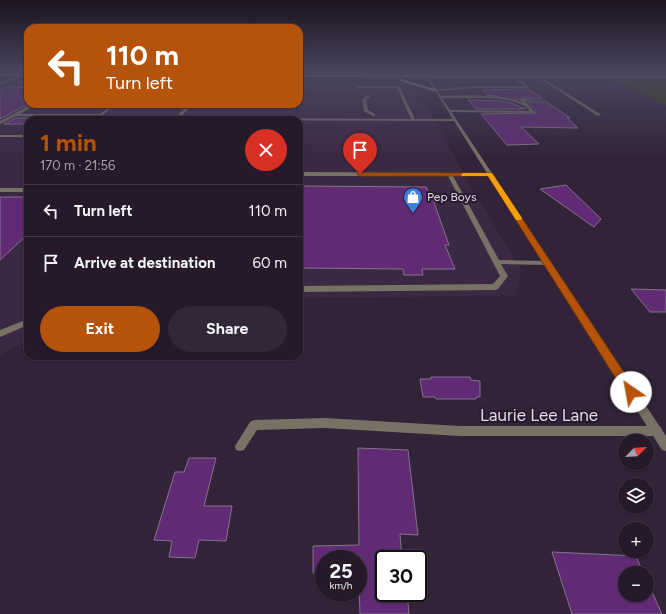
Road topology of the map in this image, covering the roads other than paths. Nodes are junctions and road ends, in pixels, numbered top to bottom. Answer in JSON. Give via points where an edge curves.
{"nodes":[{"id":1,"x":364,"y":101,"type":"edge"},
{"id":2,"x":405,"y":101,"type":"edge"},
{"id":3,"x":442,"y":101,"type":"edge"},
{"id":4,"x":514,"y":101,"type":"edge"},
{"id":5,"x":523,"y":101,"type":"edge"},
{"id":6,"x":577,"y":101,"type":"edge"},
{"id":7,"x":526,"y":104,"type":"junction"},
{"id":8,"x":27,"y":108,"type":"edge"},
{"id":9,"x":110,"y":108,"type":"edge"},
{"id":10,"x":186,"y":108,"type":"edge"},
{"id":11,"x":372,"y":108,"type":"dead end"},
{"id":12,"x":449,"y":111,"type":"junction"},
{"id":13,"x":16,"y":114,"type":"junction"},
{"id":14,"x":599,"y":115,"type":"dead end"},
{"id":15,"x":180,"y":116,"type":"edge"},
{"id":16,"x":375,"y":117,"type":"junction"},
{"id":17,"x":303,"y":118,"type":"edge"},
{"id":18,"x":414,"y":120,"type":"junction"},
{"id":19,"x":454,"y":120,"type":"junction"},
{"id":20,"x":0,"y":123,"type":"edge"},
{"id":21,"x":0,"y":136,"type":"edge"},
{"id":22,"x":24,"y":136,"type":"edge"},
{"id":23,"x":303,"y":174,"type":"edge"},
{"id":24,"x":490,"y":174,"type":"junction"},
{"id":25,"x":450,"y":175,"type":"junction"},
{"id":26,"x":0,"y":190,"type":"edge"},
{"id":27,"x":24,"y":190,"type":"edge"},
{"id":28,"x":496,"y":262,"type":"junction"},
{"id":29,"x":547,"y":263,"type":"junction"},
{"id":30,"x":303,"y":289,"type":"edge"},
{"id":31,"x":24,"y":324,"type":"edge"},
{"id":32,"x":0,"y":334,"type":"edge"},
{"id":33,"x":661,"y":431,"type":"edge"},
{"id":34,"x":240,"y":446,"type":"dead end"},
{"id":35,"x":666,"y":446,"type":"edge"}],
"edges":[{"from":1,"to":16,"type":"street","via":[[366,111]]},
{"from":2,"to":18,"type":"street"},
{"from":3,"to":12,"type":"street"},
{"from":4,"to":7,"type":"street"},
{"from":5,"to":7,"type":"street"},
{"from":6,"to":14,"type":"street"},
{"from":7,"to":12,"type":"street","via":[[533,112]]},
{"from":8,"to":13,"type":"street"},
{"from":9,"to":13,"type":"street","via":[[101,115]]},
{"from":10,"to":15,"type":"street"},
{"from":11,"to":16,"type":"street"},
{"from":12,"to":19,"type":"street"},
{"from":13,"to":20,"type":"street"},
{"from":16,"to":17,"type":"street"},
{"from":16,"to":18,"type":"street"},
{"from":18,"to":19,"type":"street"},
{"from":19,"to":24,"type":"street"},
{"from":21,"to":22,"type":"street"},
{"from":23,"to":25,"type":"street"},
{"from":24,"to":25,"type":"street"},
{"from":24,"to":29,"type":"street"},
{"from":25,"to":28,"type":"street"},
{"from":26,"to":27,"type":"street"},
{"from":28,"to":29,"type":"street"},
{"from":28,"to":30,"type":"street","via":[[504,276],[495,288]]},
{"from":29,"to":33,"type":"street"},
{"from":31,"to":32,"type":"street"},
{"from":33,"to":34,"type":"street","name":"Laurie Lee Lane","via":[[460,431],[325,423],[254,425]]},
{"from":33,"to":35,"type":"street"}]}
